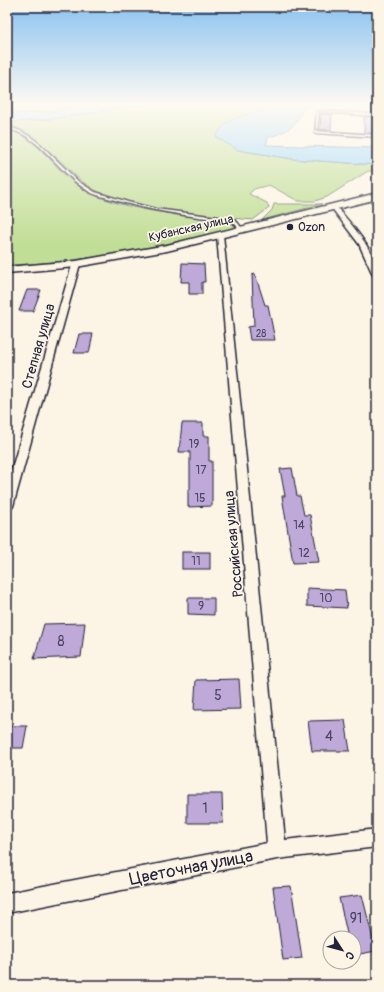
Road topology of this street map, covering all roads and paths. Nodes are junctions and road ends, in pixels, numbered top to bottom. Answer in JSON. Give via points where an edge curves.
{"nodes":[{"id":1,"x":44,"y":150,"type":"edge"},
{"id":2,"x":377,"y":196,"type":"edge"},
{"id":3,"x":333,"y":206,"type":"junction"},
{"id":4,"x":241,"y":230,"type":"junction"},
{"id":5,"x":220,"y":235,"type":"junction"},
{"id":6,"x":76,"y":264,"type":"junction"},
{"id":7,"x":7,"y":270,"type":"edge"},
{"id":8,"x":377,"y":275,"type":"edge"},
{"id":9,"x":7,"y":506,"type":"edge"},
{"id":10,"x":377,"y":838,"type":"edge"},
{"id":11,"x":277,"y":850,"type":"junction"},
{"id":12,"x":7,"y":903,"type":"edge"}],
"edges":[{"from":1,"to":4,"type":"lane","via":[[89,190],[152,210],[232,220]]},
{"from":2,"to":3,"type":"main road","name":"Кубанская улица"},
{"from":3,"to":4,"type":"main road","name":"Кубанская улица"},
{"from":3,"to":8,"type":"street","via":[[362,244]]},
{"from":4,"to":5,"type":"main road","name":"Кубанская улица"},
{"from":5,"to":6,"type":"main road","name":"Кубанская улица","via":[[159,250]]},
{"from":5,"to":11,"type":"street","name":"Российская улица"},
{"from":6,"to":7,"type":"main road","name":"Кубанская улица"},
{"from":6,"to":9,"type":"street","name":"Степная улица"},
{"from":10,"to":11,"type":"street","name":"Цветочная улица"},
{"from":11,"to":12,"type":"street","name":"Цветочная улица"}]}
